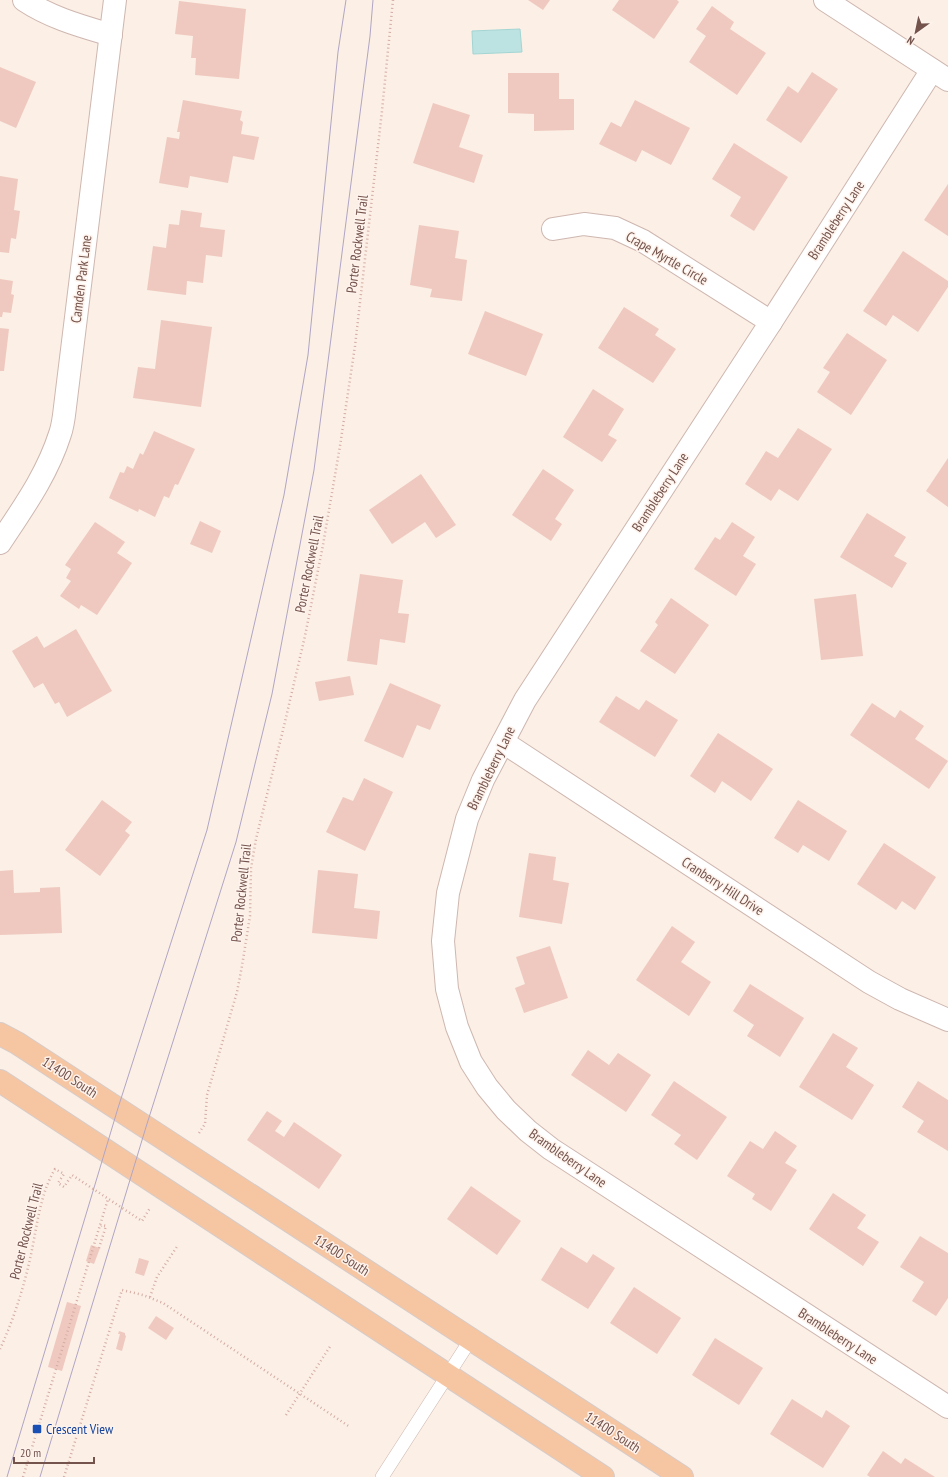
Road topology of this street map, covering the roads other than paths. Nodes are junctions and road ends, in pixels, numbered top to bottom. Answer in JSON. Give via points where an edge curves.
{"nodes":[{"id":1,"x":24,"y":0,"type":"edge"},
{"id":2,"x":115,"y":0,"type":"edge"},
{"id":3,"x":825,"y":0,"type":"edge"},
{"id":4,"x":111,"y":35,"type":"junction"},
{"id":5,"x":940,"y":75,"type":"edge"},
{"id":6,"x":553,"y":228,"type":"dead end"},
{"id":7,"x":771,"y":322,"type":"junction"},
{"id":8,"x":0,"y":543,"type":"edge"},
{"id":9,"x":503,"y":742,"type":"junction"},
{"id":10,"x":948,"y":1020,"type":"edge"},
{"id":11,"x":0,"y":1034,"type":"edge"},
{"id":12,"x":0,"y":1081,"type":"edge"},
{"id":13,"x":471,"y":1339,"type":"junction"},
{"id":14,"x":448,"y":1375,"type":"junction"},
{"id":15,"x":948,"y":1407,"type":"edge"},
{"id":16,"x":382,"y":1477,"type":"edge"},
{"id":17,"x":603,"y":1477,"type":"edge"},
{"id":18,"x":682,"y":1477,"type":"edge"}],
"edges":[{"from":1,"to":4,"type":"street","via":[[56,17]]},
{"from":2,"to":4,"type":"street","name":"Camden Park Lane"},
{"from":3,"to":5,"type":"street"},
{"from":4,"to":8,"type":"street","name":"Camden Park Lane","via":[[60,433],[41,481]]},
{"from":5,"to":7,"type":"street","name":"Brambleberry Lane"},
{"from":6,"to":7,"type":"street","name":"Crape Myrtle Circle","via":[[584,224],[615,228],[642,241]]},
{"from":7,"to":9,"type":"street","name":"Brambleberry Lane","via":[[525,700]]},
{"from":9,"to":10,"type":"street","name":"Cranberry Hill Drive","via":[[869,982]]},
{"from":9,"to":15,"type":"street","name":"Brambleberry Lane","via":[[467,818],[448,893],[443,941],[447,989],[457,1027],[471,1062],[487,1087],[506,1110],[551,1149]]},
{"from":11,"to":13,"type":"main road","name":"11400 South"},
{"from":12,"to":14,"type":"main road"},
{"from":13,"to":14,"type":"lane"},
{"from":13,"to":18,"type":"main road","name":"11400 South"},
{"from":14,"to":16,"type":"lane"},
{"from":14,"to":17,"type":"main road"}]}
